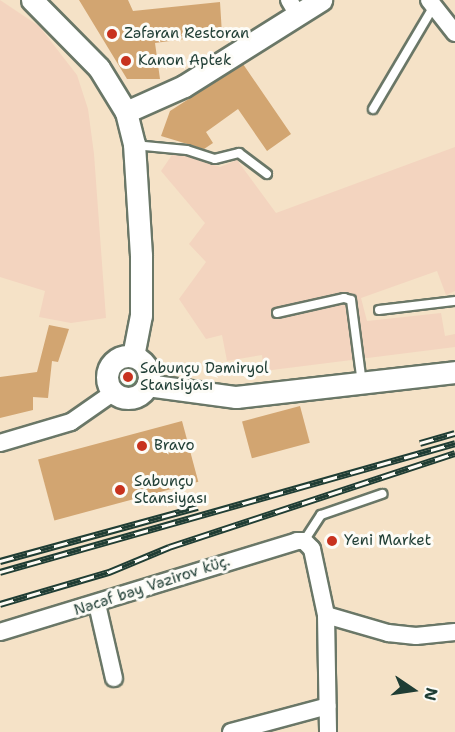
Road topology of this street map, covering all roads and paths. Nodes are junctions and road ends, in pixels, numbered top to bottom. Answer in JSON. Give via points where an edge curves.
{"nodes":[{"id":1,"x":32,"y":0,"type":"edge"},
{"id":2,"x":321,"y":0,"type":"edge"},
{"id":3,"x":431,"y":3,"type":"edge"},
{"id":4,"x":294,"y":8,"type":"edge"},
{"id":5,"x":455,"y":33,"type":"edge"},
{"id":6,"x":374,"y":109,"type":"dead end"},
{"id":7,"x":126,"y":112,"type":"junction"},
{"id":8,"x":134,"y":144,"type":"junction"},
{"id":9,"x":267,"y":174,"type":"dead end"},
{"id":10,"x":455,"y":301,"type":"edge"},
{"id":11,"x":379,"y":310,"type":"dead end"},
{"id":12,"x":277,"y":313,"type":"dead end"},
{"id":13,"x":133,"y":356,"type":"junction"},
{"id":14,"x":455,"y":372,"type":"edge"},
{"id":15,"x":362,"y":383,"type":"junction"},
{"id":16,"x":147,"y":385,"type":"junction"},
{"id":17,"x":114,"y":392,"type":"junction"},
{"id":18,"x":0,"y":443,"type":"edge"},
{"id":19,"x":382,"y":494,"type":"dead end"},
{"id":20,"x":304,"y":541,"type":"junction"},
{"id":21,"x":97,"y":604,"type":"junction"},
{"id":22,"x":326,"y":615,"type":"junction"},
{"id":23,"x":0,"y":632,"type":"edge"},
{"id":24,"x":455,"y":632,"type":"edge"},
{"id":25,"x":114,"y":678,"type":"dead end"},
{"id":26,"x":328,"y":706,"type":"junction"},
{"id":27,"x":231,"y":732,"type":"edge"},
{"id":28,"x":328,"y":732,"type":"edge"}],
"edges":[{"from":1,"to":7,"type":"street","via":[[93,60]]},
{"from":2,"to":4,"type":"street"},
{"from":3,"to":5,"type":"street"},
{"from":3,"to":6,"type":"lane"},
{"from":4,"to":7,"type":"street","via":[[184,86]]},
{"from":7,"to":8,"type":"street"},
{"from":8,"to":9,"type":"lane","via":[[187,150],[215,159],[239,153]]},
{"from":8,"to":13,"type":"street","via":[[142,289]]},
{"from":10,"to":11,"type":"lane"},
{"from":12,"to":15,"type":"lane","via":[[345,298],[351,300]]},
{"from":13,"to":16,"type":"street","via":[[147,368]]},
{"from":13,"to":17,"type":"street","via":[[120,357],[111,366],[108,376]]},
{"from":14,"to":15,"type":"street"},
{"from":15,"to":16,"type":"street","via":[[236,397]]},
{"from":16,"to":17,"type":"street","via":[[129,398]]},
{"from":17,"to":18,"type":"street","via":[[71,422]]},
{"from":19,"to":20,"type":"lane","via":[[321,515]]},
{"from":20,"to":21,"type":"street","name":"Nəcəf bəy Vəzirov küç.","via":[[290,541]]},
{"from":20,"to":22,"type":"street","via":[[312,549]]},
{"from":21,"to":23,"type":"street","name":"Nəcəf bəy Vəzirov küç."},
{"from":21,"to":25,"type":"street"},
{"from":22,"to":24,"type":"street","via":[[388,633],[416,636]]},
{"from":22,"to":26,"type":"street"},
{"from":26,"to":27,"type":"street"},
{"from":26,"to":28,"type":"street"}]}
